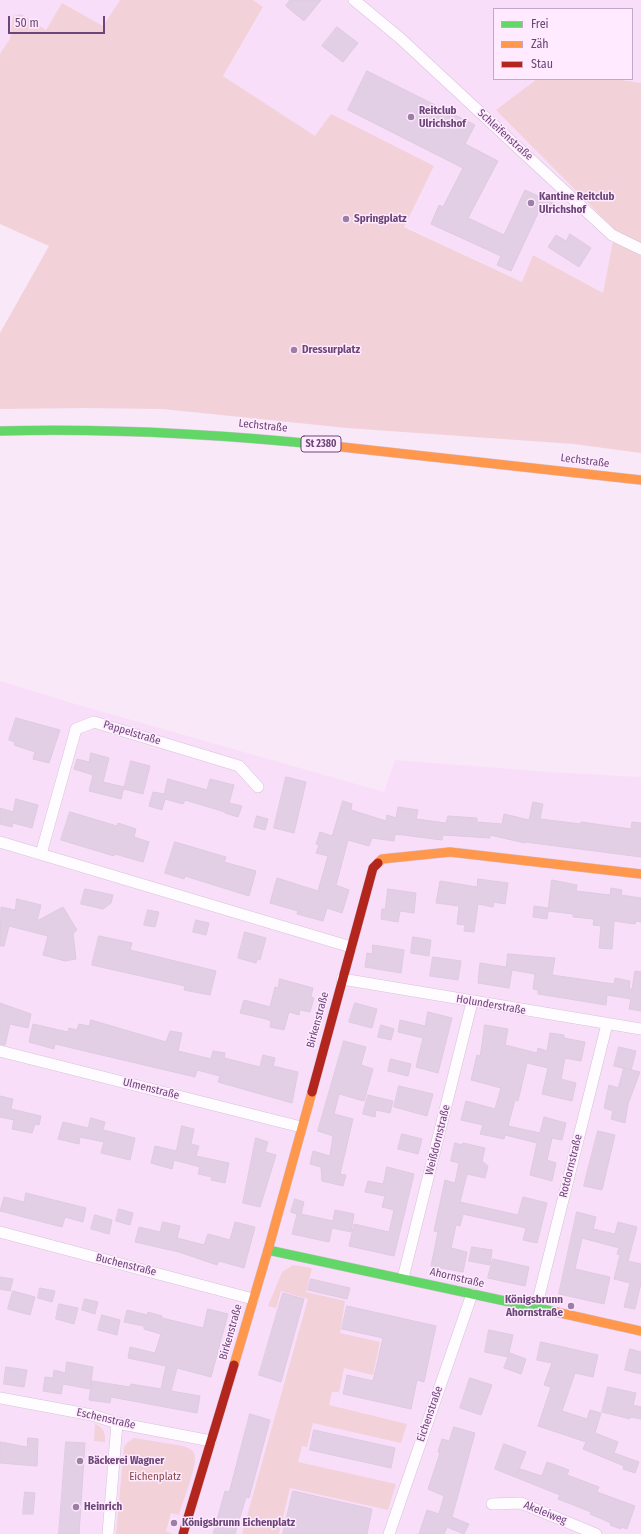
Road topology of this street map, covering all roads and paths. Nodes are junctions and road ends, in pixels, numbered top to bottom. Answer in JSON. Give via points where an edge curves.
{"nodes":[{"id":1,"x":354,"y":0,"type":"edge"},
{"id":2,"x":641,"y":249,"type":"edge"},
{"id":3,"x":0,"y":431,"type":"edge"},
{"id":4,"x":641,"y":480,"type":"edge"},
{"id":5,"x":258,"y":787,"type":"dead end"},
{"id":6,"x":0,"y":842,"type":"edge"},
{"id":7,"x":41,"y":854,"type":"junction"},
{"id":8,"x":641,"y":874,"type":"edge"},
{"id":9,"x":351,"y":947,"type":"junction"},
{"id":10,"x":342,"y":979,"type":"junction"},
{"id":11,"x":472,"y":1002,"type":"junction"},
{"id":12,"x":607,"y":1024,"type":"junction"},
{"id":13,"x":641,"y":1029,"type":"edge"},
{"id":14,"x":0,"y":1051,"type":"edge"},
{"id":15,"x":301,"y":1127,"type":"junction"},
{"id":16,"x":0,"y":1232,"type":"edge"},
{"id":17,"x":268,"y":1250,"type":"junction"},
{"id":18,"x":403,"y":1278,"type":"junction"},
{"id":19,"x":472,"y":1294,"type":"junction"},
{"id":20,"x":253,"y":1299,"type":"junction"},
{"id":21,"x":536,"y":1308,"type":"junction"},
{"id":22,"x":641,"y":1331,"type":"edge"},
{"id":23,"x":0,"y":1398,"type":"edge"},
{"id":24,"x":117,"y":1423,"type":"junction"},
{"id":25,"x":211,"y":1441,"type":"junction"},
{"id":26,"x":492,"y":1504,"type":"dead end"},
{"id":27,"x":108,"y":1534,"type":"edge"},
{"id":28,"x":183,"y":1534,"type":"edge"},
{"id":29,"x":389,"y":1534,"type":"edge"},
{"id":30,"x":596,"y":1534,"type":"edge"}],
"edges":[{"from":1,"to":2,"type":"street","name":"Schleifenstraße","via":[[400,38],[612,235]]},
{"from":3,"to":4,"type":"street","name":"Lechstraße","number":"St 2380","via":[[140,431],[234,436]]},
{"from":5,"to":7,"type":"street","name":"Pappelstraße","via":[[239,766],[94,722],[76,729]]},
{"from":6,"to":7,"type":"street"},
{"from":7,"to":9,"type":"street"},
{"from":8,"to":9,"type":"street","name":"Birkenstraße","via":[[450,852],[382,860],[373,868]]},
{"from":9,"to":10,"type":"street","name":"Birkenstraße"},
{"from":10,"to":11,"type":"street","name":"Holunderstraße"},
{"from":10,"to":15,"type":"street","name":"Birkenstraße"},
{"from":11,"to":12,"type":"street","name":"Holunderstraße"},
{"from":11,"to":18,"type":"street","name":"Weißdornstraße"},
{"from":12,"to":13,"type":"street","name":"Holunderstraße"},
{"from":12,"to":21,"type":"street","name":"Rotdornstraße"},
{"from":14,"to":15,"type":"street","name":"Ulmenstraße"},
{"from":15,"to":17,"type":"street","name":"Birkenstraße"},
{"from":16,"to":20,"type":"street","name":"Buchenstraße"},
{"from":17,"to":18,"type":"street","name":"Ahornstraße"},
{"from":17,"to":20,"type":"street","name":"Birkenstraße"},
{"from":18,"to":19,"type":"street","name":"Ahornstraße"},
{"from":19,"to":21,"type":"street","name":"Ahornstraße"},
{"from":19,"to":29,"type":"street","name":"Eichenstraße"},
{"from":20,"to":25,"type":"street","name":"Birkenstraße"},
{"from":21,"to":22,"type":"street","name":"Ahornstraße"},
{"from":23,"to":24,"type":"street","name":"Eschenstraße","via":[[92,1415]]},
{"from":24,"to":25,"type":"street","name":"Eschenstraße"},
{"from":24,"to":27,"type":"street"},
{"from":25,"to":28,"type":"street"},
{"from":26,"to":30,"type":"street","name":"Akeleiweg","via":[[521,1503]]}]}
